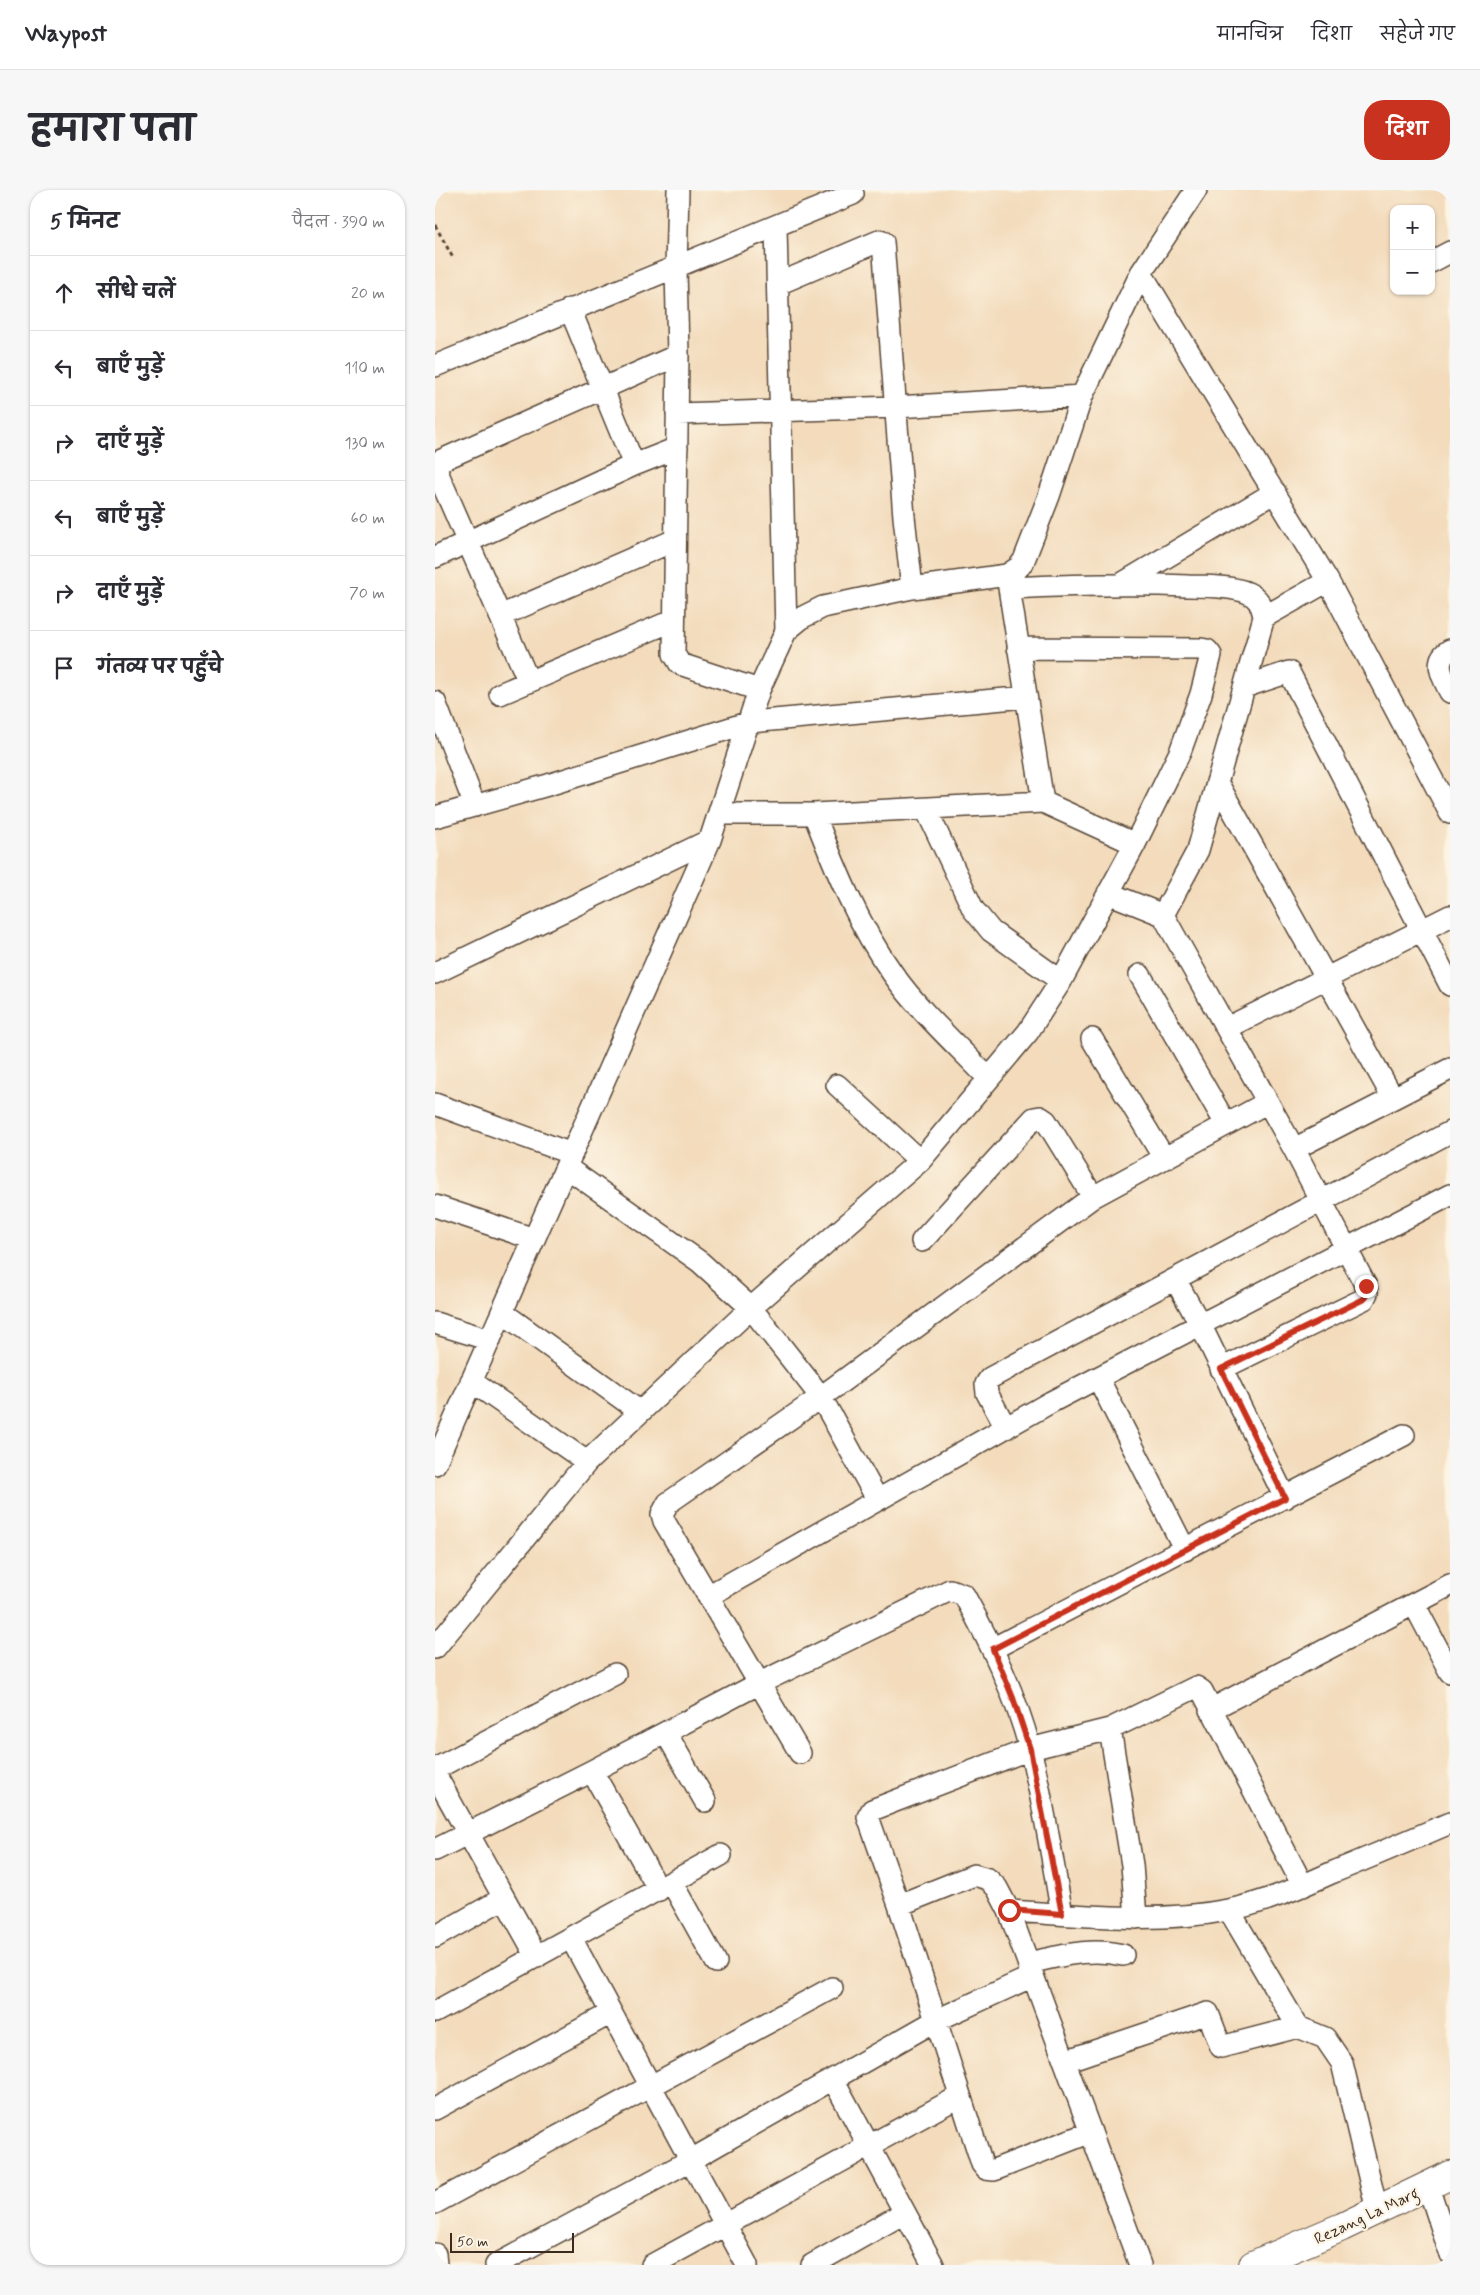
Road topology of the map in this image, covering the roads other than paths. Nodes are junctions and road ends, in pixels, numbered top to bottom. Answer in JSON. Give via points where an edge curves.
{"nodes":[{"id":1,"x":678,"y":190,"type":"edge"},
{"id":2,"x":1196,"y":190,"type":"edge"},
{"id":3,"x":853,"y":194,"type":"dead end"},
{"id":4,"x":776,"y":227,"type":"junction"},
{"id":5,"x":1450,"y":252,"type":"edge"},
{"id":6,"x":1435,"y":260,"type":"edge"},
{"id":7,"x":676,"y":268,"type":"junction"},
{"id":8,"x":1141,"y":272,"type":"junction"},
{"id":9,"x":778,"y":284,"type":"junction"},
{"id":10,"x":570,"y":309,"type":"junction"},
{"id":11,"x":679,"y":355,"type":"junction"},
{"id":12,"x":435,"y":366,"type":"edge"},
{"id":13,"x":603,"y":388,"type":"junction"},
{"id":14,"x":1082,"y":396,"type":"junction"},
{"id":15,"x":895,"y":407,"type":"junction"},
{"id":16,"x":781,"y":412,"type":"junction"},
{"id":17,"x":677,"y":414,"type":"junction"},
{"id":18,"x":677,"y":448,"type":"junction"},
{"id":19,"x":435,"y":463,"type":"edge"},
{"id":20,"x":634,"y":465,"type":"junction"},
{"id":21,"x":435,"y":467,"type":"edge"},
{"id":22,"x":1275,"y":492,"type":"junction"},
{"id":23,"x":675,"y":540,"type":"junction"},
{"id":24,"x":467,"y":542,"type":"junction"},
{"id":25,"x":435,"y":557,"type":"edge"},
{"id":26,"x":1008,"y":581,"type":"junction"},
{"id":27,"x":1328,"y":581,"type":"junction"},
{"id":28,"x":1123,"y":583,"type":"junction"},
{"id":29,"x":912,"y":588,"type":"junction"},
{"id":30,"x":500,"y":616,"type":"junction"},
{"id":31,"x":1264,"y":617,"type":"junction"},
{"id":32,"x":674,"y":620,"type":"junction"},
{"id":33,"x":786,"y":631,"type":"junction"},
{"id":34,"x":1019,"y":648,"type":"junction"},
{"id":35,"x":1450,"y":650,"type":"edge"},
{"id":36,"x":529,"y":682,"type":"junction"},
{"id":37,"x":1244,"y":687,"type":"junction"},
{"id":38,"x":759,"y":690,"type":"junction"},
{"id":39,"x":1450,"y":692,"type":"edge"},
{"id":40,"x":500,"y":694,"type":"dead end"},
{"id":41,"x":1026,"y":697,"type":"junction"},
{"id":42,"x":435,"y":702,"type":"edge"},
{"id":43,"x":750,"y":722,"type":"junction"},
{"id":44,"x":1217,"y":782,"type":"junction"},
{"id":45,"x":1043,"y":802,"type":"junction"},
{"id":46,"x":475,"y":806,"type":"junction"},
{"id":47,"x":926,"y":809,"type":"junction"},
{"id":48,"x":1450,"y":813,"type":"edge"},
{"id":49,"x":719,"y":814,"type":"junction"},
{"id":50,"x":814,"y":814,"type":"junction"},
{"id":51,"x":435,"y":817,"type":"edge"},
{"id":52,"x":709,"y":840,"type":"junction"},
{"id":53,"x":1135,"y":844,"type":"junction"},
{"id":54,"x":1108,"y":893,"type":"junction"},
{"id":55,"x":1163,"y":916,"type":"junction"},
{"id":56,"x":1450,"y":916,"type":"edge"},
{"id":57,"x":1422,"y":931,"type":"junction"},
{"id":58,"x":435,"y":972,"type":"edge"},
{"id":59,"x":1140,"y":975,"type":"dead end"},
{"id":60,"x":1327,"y":978,"type":"junction"},
{"id":61,"x":1061,"y":982,"type":"junction"},
{"id":62,"x":1450,"y":985,"type":"edge"},
{"id":63,"x":1227,"y":1028,"type":"junction"},
{"id":64,"x":1092,"y":1039,"type":"dead end"},
{"id":65,"x":1450,"y":1069,"type":"edge"},
{"id":66,"x":988,"y":1078,"type":"junction"},
{"id":67,"x":837,"y":1085,"type":"dead end"},
{"id":68,"x":1393,"y":1098,"type":"junction"},
{"id":69,"x":1268,"y":1102,"type":"junction"},
{"id":70,"x":435,"y":1104,"type":"edge"},
{"id":71,"x":1226,"y":1124,"type":"junction"},
{"id":72,"x":1450,"y":1132,"type":"edge"},
{"id":73,"x":1294,"y":1149,"type":"junction"},
{"id":74,"x":1164,"y":1158,"type":"junction"},
{"id":75,"x":569,"y":1160,"type":"junction"},
{"id":76,"x":920,"y":1161,"type":"junction"},
{"id":77,"x":1450,"y":1195,"type":"edge"},
{"id":78,"x":1093,"y":1197,"type":"junction"},
{"id":79,"x":1321,"y":1200,"type":"junction"},
{"id":80,"x":435,"y":1206,"type":"edge"},
{"id":81,"x":534,"y":1239,"type":"junction"},
{"id":82,"x":922,"y":1241,"type":"dead end"},
{"id":83,"x":1347,"y":1248,"type":"junction"},
{"id":84,"x":1175,"y":1278,"type":"junction"},
{"id":85,"x":751,"y":1308,"type":"junction"},
{"id":86,"x":503,"y":1313,"type":"junction"},
{"id":87,"x":435,"y":1323,"type":"edge"},
{"id":88,"x":1200,"y":1324,"type":"junction"},
{"id":89,"x":490,"y":1340,"type":"junction"},
{"id":90,"x":1221,"y":1369,"type":"junction"},
{"id":91,"x":1098,"y":1378,"type":"junction"},
{"id":92,"x":471,"y":1381,"type":"junction"},
{"id":93,"x":821,"y":1397,"type":"junction"},
{"id":94,"x":639,"y":1411,"type":"junction"},
{"id":95,"x":1006,"y":1428,"type":"junction"},
{"id":96,"x":1404,"y":1435,"type":"dead end"},
{"id":97,"x":436,"y":1458,"type":"edge"},
{"id":98,"x":587,"y":1462,"type":"junction"},
{"id":99,"x":1285,"y":1498,"type":"junction"},
{"id":100,"x":877,"y":1499,"type":"junction"},
{"id":101,"x":1185,"y":1550,"type":"junction"},
{"id":102,"x":1450,"y":1585,"type":"edge"},
{"id":103,"x":708,"y":1596,"type":"junction"},
{"id":104,"x":1414,"y":1604,"type":"junction"},
{"id":105,"x":435,"y":1648,"type":"edge"},
{"id":106,"x":993,"y":1649,"type":"junction"},
{"id":107,"x":1450,"y":1672,"type":"edge"},
{"id":108,"x":615,"y":1674,"type":"dead end"},
{"id":109,"x":759,"y":1683,"type":"junction"},
{"id":110,"x":1210,"y":1710,"type":"junction"},
{"id":111,"x":1111,"y":1729,"type":"junction"},
{"id":112,"x":666,"y":1733,"type":"junction"},
{"id":113,"x":1030,"y":1749,"type":"junction"},
{"id":114,"x":799,"y":1753,"type":"dead end"},
{"id":115,"x":435,"y":1769,"type":"edge"},
{"id":116,"x":592,"y":1771,"type":"junction"},
{"id":117,"x":435,"y":1774,"type":"edge"},
{"id":118,"x":705,"y":1801,"type":"dead end"},
{"id":119,"x":1450,"y":1823,"type":"edge"},
{"id":120,"x":468,"y":1833,"type":"junction"},
{"id":121,"x":435,"y":1850,"type":"edge"},
{"id":122,"x":721,"y":1856,"type":"dead end"},
{"id":123,"x":665,"y":1886,"type":"junction"},
{"id":124,"x":1303,"y":1886,"type":"junction"},
{"id":125,"x":504,"y":1898,"type":"junction"},
{"id":126,"x":899,"y":1906,"type":"junction"},
{"id":127,"x":1009,"y":1910,"type":"junction"},
{"id":128,"x":1229,"y":1910,"type":"junction"},
{"id":129,"x":1062,"y":1914,"type":"junction"},
{"id":130,"x":1136,"y":1918,"type":"junction"},
{"id":131,"x":435,"y":1937,"type":"edge"},
{"id":132,"x":571,"y":1938,"type":"junction"},
{"id":133,"x":1123,"y":1955,"type":"dead end"},
{"id":134,"x":537,"y":1957,"type":"junction"},
{"id":135,"x":716,"y":1962,"type":"dead end"},
{"id":136,"x":1030,"y":1969,"type":"junction"},
{"id":137,"x":832,"y":1988,"type":"dead end"},
{"id":138,"x":435,"y":2012,"type":"edge"},
{"id":139,"x":611,"y":2012,"type":"junction"},
{"id":140,"x":935,"y":2021,"type":"junction"},
{"id":141,"x":1299,"y":2027,"type":"junction"},
{"id":142,"x":1065,"y":2061,"type":"junction"},
{"id":143,"x":833,"y":2079,"type":"junction"},
{"id":144,"x":651,"y":2086,"type":"junction"},
{"id":145,"x":960,"y":2096,"type":"junction"},
{"id":146,"x":435,"y":2109,"type":"edge"},
{"id":147,"x":1091,"y":2132,"type":"junction"},
{"id":148,"x":868,"y":2145,"type":"junction"},
{"id":149,"x":691,"y":2160,"type":"junction"},
{"id":150,"x":1440,"y":2188,"type":"edge"},
{"id":151,"x":435,"y":2203,"type":"edge"},
{"id":152,"x":1377,"y":2210,"type":"junction"},
{"id":153,"x":904,"y":2213,"type":"junction"},
{"id":154,"x":725,"y":2224,"type":"junction"},
{"id":155,"x":1450,"y":2252,"type":"edge"},
{"id":156,"x":435,"y":2254,"type":"edge"},
{"id":157,"x":436,"y":2265,"type":"edge"},
{"id":158,"x":496,"y":2265,"type":"edge"},
{"id":159,"x":651,"y":2265,"type":"edge"},
{"id":160,"x":747,"y":2265,"type":"edge"},
{"id":161,"x":812,"y":2265,"type":"edge"},
{"id":162,"x":933,"y":2265,"type":"edge"},
{"id":163,"x":1139,"y":2265,"type":"edge"},
{"id":164,"x":1253,"y":2265,"type":"edge"},
{"id":165,"x":1289,"y":2265,"type":"edge"}],
"edges":[{"from":1,"to":7,"type":"street"},
{"from":2,"to":8,"type":"street"},
{"from":3,"to":4,"type":"street"},
{"from":4,"to":7,"type":"street"},
{"from":4,"to":9,"type":"street"},
{"from":5,"to":6,"type":"street"},
{"from":7,"to":10,"type":"street"},
{"from":7,"to":11,"type":"street"},
{"from":8,"to":14,"type":"street"},
{"from":8,"to":22,"type":"street"},
{"from":9,"to":15,"type":"street","via":[[883,242]]},
{"from":9,"to":16,"type":"street"},
{"from":10,"to":12,"type":"street"},
{"from":10,"to":13,"type":"street"},
{"from":11,"to":13,"type":"street"},
{"from":11,"to":17,"type":"street"},
{"from":13,"to":19,"type":"street"},
{"from":13,"to":20,"type":"street"},
{"from":14,"to":15,"type":"street"},
{"from":14,"to":26,"type":"street","via":[[1024,560]]},
{"from":15,"to":16,"type":"street"},
{"from":15,"to":29,"type":"street"},
{"from":16,"to":17,"type":"street"},
{"from":16,"to":33,"type":"street"},
{"from":17,"to":18,"type":"street"},
{"from":18,"to":20,"type":"street"},
{"from":18,"to":23,"type":"street"},
{"from":20,"to":24,"type":"street"},
{"from":21,"to":24,"type":"street"},
{"from":22,"to":27,"type":"street"},
{"from":22,"to":28,"type":"street"},
{"from":23,"to":30,"type":"street"},
{"from":23,"to":32,"type":"street"},
{"from":24,"to":25,"type":"street"},
{"from":24,"to":30,"type":"street"},
{"from":26,"to":28,"type":"street"},
{"from":26,"to":29,"type":"street"},
{"from":26,"to":34,"type":"street"},
{"from":27,"to":31,"type":"street"},
{"from":27,"to":48,"type":"street"},
{"from":28,"to":31,"type":"street","via":[[1247,592],[1257,598]]},
{"from":29,"to":33,"type":"street","via":[[823,607]]},
{"from":30,"to":36,"type":"street"},
{"from":31,"to":37,"type":"street"},
{"from":32,"to":36,"type":"street"},
{"from":32,"to":38,"type":"street","via":[[674,654],[681,664]]},
{"from":33,"to":38,"type":"street"},
{"from":34,"to":41,"type":"street"},
{"from":34,"to":53,"type":"street","via":[[1201,649],[1211,654],[1201,694],[1180,752]]},
{"from":35,"to":39,"type":"street","via":[[1444,653],[1440,663]]},
{"from":36,"to":40,"type":"street"},
{"from":37,"to":44,"type":"street"},
{"from":37,"to":57,"type":"street","via":[[1289,672]]},
{"from":38,"to":43,"type":"street"},
{"from":41,"to":43,"type":"street"},
{"from":41,"to":45,"type":"street"},
{"from":42,"to":46,"type":"street"},
{"from":43,"to":46,"type":"street"},
{"from":43,"to":49,"type":"street"},
{"from":44,"to":55,"type":"street","via":[[1198,850]]},
{"from":44,"to":60,"type":"street"},
{"from":45,"to":47,"type":"street"},
{"from":45,"to":53,"type":"street"},
{"from":46,"to":51,"type":"street"},
{"from":47,"to":50,"type":"street"},
{"from":47,"to":61,"type":"street","via":[[982,922]]},
{"from":49,"to":50,"type":"street"},
{"from":49,"to":52,"type":"street"},
{"from":50,"to":66,"type":"street","via":[[841,885],[861,924],[893,973],[911,997]]},
{"from":52,"to":58,"type":"street"},
{"from":52,"to":75,"type":"street"},
{"from":53,"to":54,"type":"street"},
{"from":54,"to":55,"type":"street"},
{"from":54,"to":61,"type":"street"},
{"from":55,"to":63,"type":"street"},
{"from":56,"to":57,"type":"street"},
{"from":57,"to":60,"type":"street"},
{"from":57,"to":62,"type":"street"},
{"from":59,"to":71,"type":"street"},
{"from":60,"to":63,"type":"street"},
{"from":60,"to":68,"type":"street"},
{"from":61,"to":66,"type":"street","via":[[1028,1032]]},
{"from":63,"to":69,"type":"street"},
{"from":64,"to":74,"type":"street"},
{"from":65,"to":68,"type":"street"},
{"from":66,"to":76,"type":"street"},
{"from":67,"to":76,"type":"street"},
{"from":68,"to":73,"type":"street"},
{"from":69,"to":71,"type":"street"},
{"from":69,"to":73,"type":"street"},
{"from":70,"to":75,"type":"street"},
{"from":71,"to":74,"type":"street"},
{"from":72,"to":79,"type":"street"},
{"from":73,"to":79,"type":"street"},
{"from":74,"to":78,"type":"street"},
{"from":75,"to":81,"type":"street"},
{"from":75,"to":85,"type":"street","via":[[700,1262]]},
{"from":76,"to":85,"type":"street"},
{"from":77,"to":83,"type":"street"},
{"from":78,"to":82,"type":"street","via":[[1046,1121],[1034,1118]]},
{"from":78,"to":93,"type":"street"},
{"from":79,"to":83,"type":"street"},
{"from":79,"to":84,"type":"street"},
{"from":80,"to":81,"type":"street"},
{"from":81,"to":86,"type":"street"},
{"from":83,"to":88,"type":"street"},
{"from":83,"to":90,"type":"street","via":[[1366,1286],[1364,1299]]},
{"from":84,"to":88,"type":"street"},
{"from":84,"to":95,"type":"street","via":[[990,1378],[986,1384],[987,1392]]},
{"from":85,"to":93,"type":"street"},
{"from":85,"to":94,"type":"street"},
{"from":86,"to":89,"type":"street"},
{"from":86,"to":94,"type":"street"},
{"from":87,"to":89,"type":"street"},
{"from":88,"to":90,"type":"street"},
{"from":88,"to":91,"type":"street"},
{"from":89,"to":92,"type":"street"},
{"from":90,"to":99,"type":"street"},
{"from":91,"to":95,"type":"street"},
{"from":91,"to":101,"type":"street"},
{"from":92,"to":97,"type":"street"},
{"from":92,"to":98,"type":"street"},
{"from":93,"to":100,"type":"street"},
{"from":93,"to":103,"type":"street","via":[[664,1508],[664,1521]]},
{"from":94,"to":98,"type":"street"},
{"from":95,"to":100,"type":"street"},
{"from":96,"to":99,"type":"street"},
{"from":98,"to":105,"type":"street"},
{"from":99,"to":101,"type":"street"},
{"from":100,"to":103,"type":"street"},
{"from":101,"to":106,"type":"street"},
{"from":102,"to":104,"type":"street"},
{"from":103,"to":109,"type":"street"},
{"from":104,"to":107,"type":"street"},
{"from":104,"to":110,"type":"street"},
{"from":106,"to":109,"type":"street","via":[[964,1595],[950,1590]]},
{"from":106,"to":113,"type":"street"},
{"from":108,"to":115,"type":"street"},
{"from":109,"to":112,"type":"street"},
{"from":109,"to":114,"type":"street"},
{"from":110,"to":111,"type":"street","via":[[1202,1691],[1196,1687]]},
{"from":110,"to":124,"type":"street"},
{"from":111,"to":113,"type":"street"},
{"from":111,"to":130,"type":"street","via":[[1132,1866]]},
{"from":112,"to":116,"type":"street"},
{"from":112,"to":118,"type":"street"},
{"from":113,"to":126,"type":"street","via":[[869,1813]]},
{"from":113,"to":129,"type":"street"},
{"from":116,"to":120,"type":"street"},
{"from":116,"to":123,"type":"street"},
{"from":117,"to":120,"type":"street"},
{"from":119,"to":124,"type":"street"},
{"from":120,"to":121,"type":"street"},
{"from":120,"to":125,"type":"street"},
{"from":122,"to":123,"type":"street"},
{"from":123,"to":132,"type":"street"},
{"from":123,"to":135,"type":"street"},
{"from":124,"to":128,"type":"street"},
{"from":125,"to":131,"type":"street"},
{"from":125,"to":134,"type":"street"},
{"from":126,"to":127,"type":"street","via":[[974,1875],[988,1879]]},
{"from":126,"to":140,"type":"street"},
{"from":127,"to":129,"type":"street"},
{"from":127,"to":136,"type":"street"},
{"from":128,"to":130,"type":"street","via":[[1179,1917]]},
{"from":128,"to":141,"type":"street"},
{"from":129,"to":130,"type":"street"},
{"from":132,"to":134,"type":"street"},
{"from":132,"to":139,"type":"street"},
{"from":133,"to":136,"type":"street","via":[[1105,1950],[1084,1951]]},
{"from":134,"to":138,"type":"street"},
{"from":136,"to":140,"type":"street"},
{"from":136,"to":142,"type":"street"},
{"from":137,"to":144,"type":"street"},
{"from":139,"to":144,"type":"street"},
{"from":139,"to":146,"type":"street"},
{"from":140,"to":143,"type":"street"},
{"from":140,"to":145,"type":"street"},
{"from":141,"to":142,"type":"street","via":[[1221,2047],[1208,2013]]},
{"from":141,"to":152,"type":"street","via":[[1325,2038],[1342,2063]]},
{"from":142,"to":147,"type":"street"},
{"from":143,"to":148,"type":"street"},
{"from":143,"to":149,"type":"street"},
{"from":144,"to":149,"type":"street"},
{"from":144,"to":151,"type":"street"},
{"from":145,"to":147,"type":"street","via":[[982,2164],[987,2169],[994,2170]]},
{"from":145,"to":148,"type":"street"},
{"from":147,"to":163,"type":"street"},
{"from":148,"to":153,"type":"street"},
{"from":148,"to":154,"type":"street"},
{"from":149,"to":154,"type":"street"},
{"from":149,"to":158,"type":"street"},
{"from":150,"to":152,"type":"main road","name":"Rezang La Marg"},
{"from":150,"to":155,"type":"street"},
{"from":150,"to":165,"type":"main road","name":"Rezang La Marg"},
{"from":152,"to":164,"type":"main road","name":"Rezang La Marg"},
{"from":153,"to":161,"type":"street"},
{"from":153,"to":162,"type":"street"},
{"from":154,"to":159,"type":"street"},
{"from":154,"to":160,"type":"street"},
{"from":156,"to":157,"type":"street"}]}
